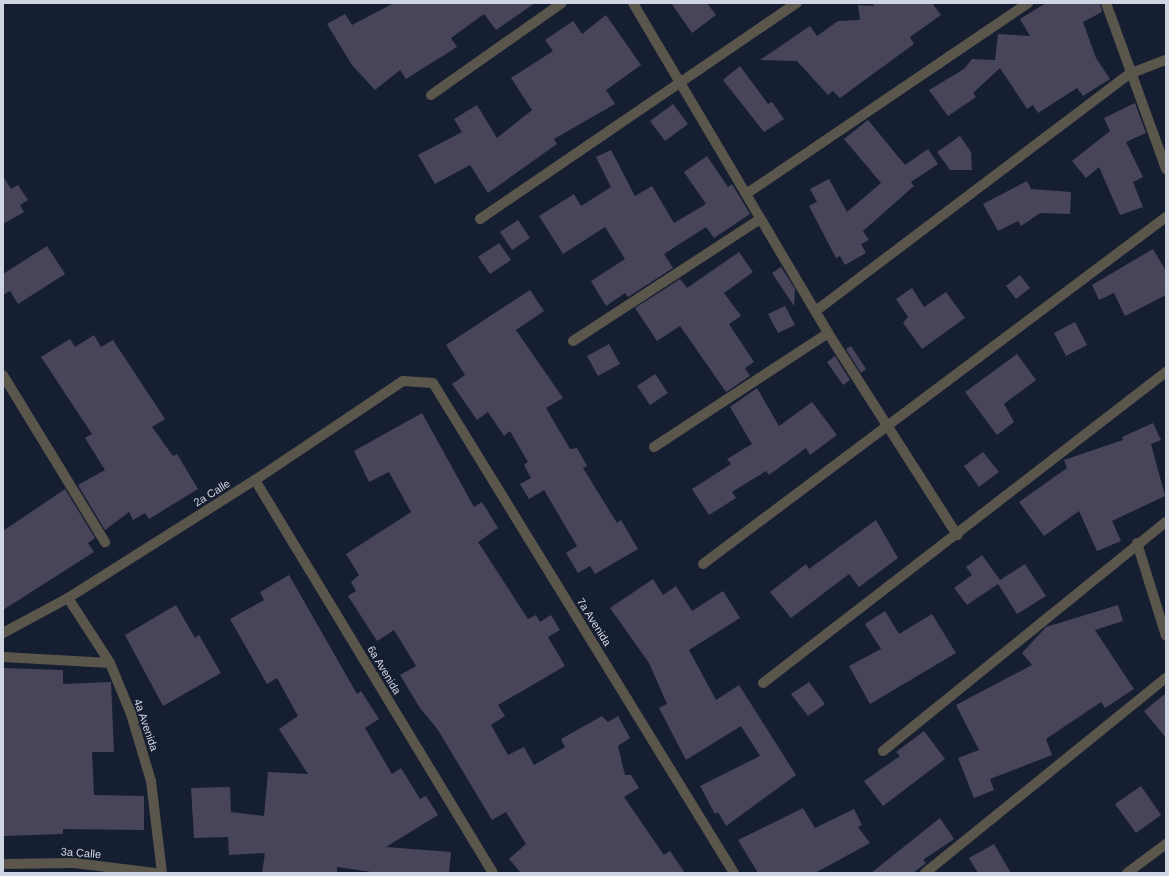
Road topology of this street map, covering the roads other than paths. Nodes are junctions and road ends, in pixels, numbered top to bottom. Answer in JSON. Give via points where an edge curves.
{"nodes":[{"id":1,"x":562,"y":3,"type":"edge"},
{"id":2,"x":633,"y":3,"type":"edge"},
{"id":3,"x":797,"y":3,"type":"edge"},
{"id":4,"x":1028,"y":3,"type":"edge"},
{"id":5,"x":1106,"y":3,"type":"edge"},
{"id":6,"x":1166,"y":60,"type":"edge"},
{"id":7,"x":1129,"y":74,"type":"junction"},
{"id":8,"x":682,"y":81,"type":"junction"},
{"id":9,"x":431,"y":95,"type":"dead end"},
{"id":10,"x":1166,"y":169,"type":"edge"},
{"id":11,"x":746,"y":194,"type":"junction"},
{"id":12,"x":1166,"y":217,"type":"edge"},
{"id":13,"x":480,"y":219,"type":"dead end"},
{"id":14,"x":760,"y":219,"type":"junction"},
{"id":15,"x":817,"y":310,"type":"junction"},
{"id":16,"x":828,"y":333,"type":"junction"},
{"id":17,"x":573,"y":341,"type":"dead end"},
{"id":18,"x":1166,"y":372,"type":"edge"},
{"id":19,"x":3,"y":375,"type":"edge"},
{"id":20,"x":433,"y":383,"type":"joint"},
{"id":21,"x":887,"y":426,"type":"junction"},
{"id":22,"x":654,"y":447,"type":"dead end"},
{"id":23,"x":255,"y":480,"type":"junction"},
{"id":24,"x":1166,"y":522,"type":"edge"},
{"id":25,"x":957,"y":535,"type":"junction"},
{"id":26,"x":105,"y":542,"type":"dead end"},
{"id":27,"x":1137,"y":543,"type":"junction"},
{"id":28,"x":702,"y":564,"type":"dead end"},
{"id":29,"x":68,"y":598,"type":"junction"},
{"id":30,"x":3,"y":634,"type":"edge"},
{"id":31,"x":1166,"y":636,"type":"edge"},
{"id":32,"x":3,"y":657,"type":"edge"},
{"id":33,"x":110,"y":663,"type":"junction"},
{"id":34,"x":1166,"y":678,"type":"edge"},
{"id":35,"x":763,"y":683,"type":"dead end"},
{"id":36,"x":883,"y":751,"type":"dead end"},
{"id":37,"x":1166,"y":844,"type":"edge"},
{"id":38,"x":3,"y":864,"type":"edge"},
{"id":39,"x":157,"y":873,"type":"edge"},
{"id":40,"x":162,"y":873,"type":"edge"},
{"id":41,"x":493,"y":873,"type":"edge"},
{"id":42,"x":734,"y":873,"type":"edge"},
{"id":43,"x":925,"y":873,"type":"edge"},
{"id":44,"x":1127,"y":873,"type":"edge"}],
"edges":[{"from":1,"to":9,"type":"street"},
{"from":2,"to":8,"type":"street"},
{"from":3,"to":8,"type":"street"},
{"from":4,"to":11,"type":"street"},
{"from":5,"to":7,"type":"street"},
{"from":6,"to":7,"type":"street"},
{"from":7,"to":10,"type":"street"},
{"from":7,"to":15,"type":"street"},
{"from":8,"to":11,"type":"street"},
{"from":8,"to":13,"type":"street"},
{"from":11,"to":14,"type":"street"},
{"from":12,"to":21,"type":"street"},
{"from":14,"to":15,"type":"street"},
{"from":14,"to":17,"type":"street"},
{"from":15,"to":16,"type":"street"},
{"from":16,"to":21,"type":"street"},
{"from":16,"to":22,"type":"street"},
{"from":18,"to":25,"type":"street"},
{"from":19,"to":26,"type":"street"},
{"from":20,"to":23,"type":"street","name":"2a Calle","via":[[403,381]]},
{"from":20,"to":42,"type":"street","name":"7a Avenida"},
{"from":21,"to":25,"type":"street"},
{"from":21,"to":28,"type":"street"},
{"from":23,"to":29,"type":"street","name":"2a Calle"},
{"from":23,"to":41,"type":"street","name":"6a Avenida"},
{"from":24,"to":27,"type":"street"},
{"from":25,"to":35,"type":"street"},
{"from":27,"to":31,"type":"street"},
{"from":27,"to":36,"type":"street"},
{"from":29,"to":30,"type":"street","name":"2a Calle"},
{"from":29,"to":33,"type":"street","name":"4a Avenida"},
{"from":32,"to":33,"type":"street"},
{"from":33,"to":40,"type":"street","name":"4a Avenida","via":[[152,781]]},
{"from":34,"to":43,"type":"street"},
{"from":37,"to":44,"type":"street"},
{"from":38,"to":39,"type":"street","name":"3a Calle","via":[[74,863]]}]}
